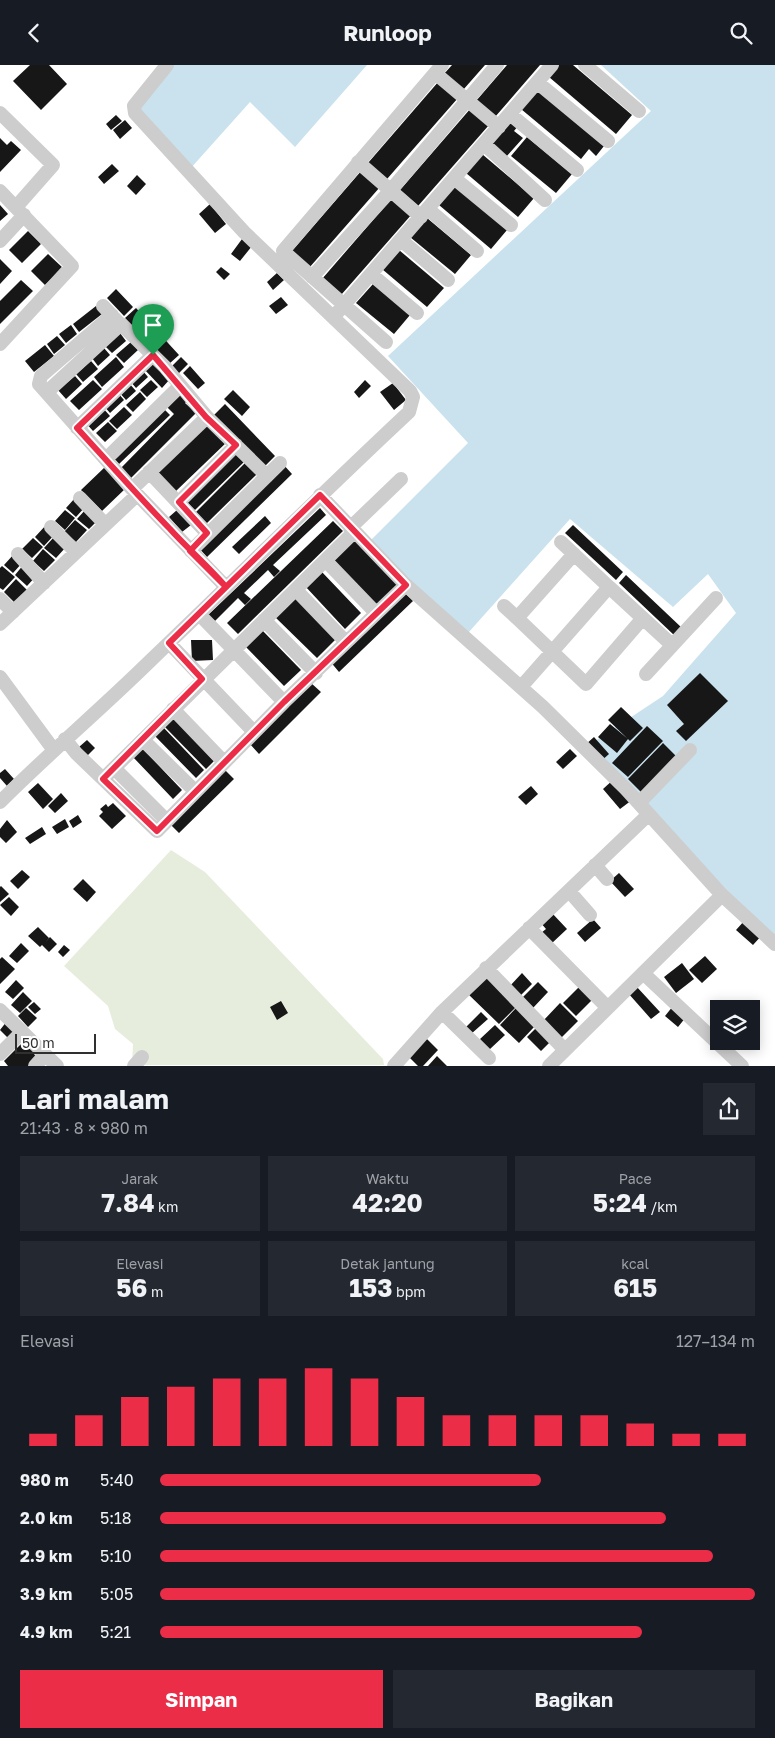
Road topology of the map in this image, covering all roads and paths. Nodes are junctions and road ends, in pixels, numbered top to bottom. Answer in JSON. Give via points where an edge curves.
{"nodes":[{"id":1,"x":167,"y":65,"type":"edge"},
{"id":2,"x":497,"y":65,"type":"edge"},
{"id":3,"x":552,"y":65,"type":"edge"},
{"id":4,"x":585,"y":65,"type":"edge"},
{"id":5,"x":438,"y":69,"type":"edge"},
{"id":6,"x":538,"y":83,"type":"junction"},
{"id":7,"x":467,"y":100,"type":"junction"},
{"id":8,"x":639,"y":111,"type":"dead end"},
{"id":9,"x":0,"y":113,"type":"edge"},
{"id":10,"x":510,"y":114,"type":"junction"},
{"id":11,"x":499,"y":127,"type":"junction"},
{"id":12,"x":608,"y":141,"type":"dead end"},
{"id":13,"x":484,"y":145,"type":"junction"},
{"id":14,"x":358,"y":162,"type":"junction"},
{"id":15,"x":577,"y":170,"type":"dead end"},
{"id":16,"x":454,"y":178,"type":"junction"},
{"id":17,"x":390,"y":190,"type":"junction"},
{"id":18,"x":0,"y":191,"type":"edge"},
{"id":19,"x":545,"y":200,"type":"dead end"},
{"id":20,"x":20,"y":211,"type":"junction"},
{"id":21,"x":424,"y":213,"type":"junction"},
{"id":22,"x":511,"y":225,"type":"dead end"},
{"id":23,"x":401,"y":240,"type":"junction"},
{"id":24,"x":0,"y":241,"type":"edge"},
{"id":25,"x":477,"y":251,"type":"dead end"},
{"id":26,"x":371,"y":274,"type":"junction"},
{"id":27,"x":312,"y":277,"type":"junction"},
{"id":28,"x":448,"y":280,"type":"dead end"},
{"id":29,"x":343,"y":306,"type":"junction"},
{"id":30,"x":417,"y":313,"type":"dead end"},
{"id":31,"x":333,"y":317,"type":"junction"},
{"id":32,"x":386,"y":342,"type":"dead end"},
{"id":33,"x":0,"y":344,"type":"edge"},
{"id":34,"x":153,"y":355,"type":"junction"},
{"id":35,"x":180,"y":386,"type":"junction"},
{"id":36,"x":206,"y":417,"type":"junction"},
{"id":37,"x":77,"y":428,"type":"junction"},
{"id":38,"x":236,"y":445,"type":"junction"},
{"id":39,"x":106,"y":459,"type":"junction"},
{"id":40,"x":280,"y":463,"type":"dead end"},
{"id":41,"x":149,"y":472,"type":"junction"},
{"id":42,"x":267,"y":476,"type":"junction"},
{"id":43,"x":401,"y":479,"type":"dead end"},
{"id":44,"x":134,"y":492,"type":"junction"},
{"id":45,"x":320,"y":495,"type":"junction"},
{"id":46,"x":80,"y":498,"type":"dead end"},
{"id":47,"x":179,"y":502,"type":"junction"},
{"id":48,"x":105,"y":524,"type":"junction"},
{"id":49,"x":51,"y":527,"type":"dead end"},
{"id":50,"x":352,"y":530,"type":"junction"},
{"id":51,"x":207,"y":533,"type":"junction"},
{"id":52,"x":561,"y":542,"type":"dead end"},
{"id":53,"x":190,"y":551,"type":"junction"},
{"id":54,"x":76,"y":552,"type":"junction"},
{"id":55,"x":18,"y":554,"type":"dead end"},
{"id":56,"x":574,"y":554,"type":"junction"},
{"id":57,"x":326,"y":561,"type":"junction"},
{"id":58,"x":44,"y":583,"type":"junction"},
{"id":59,"x":406,"y":585,"type":"junction"},
{"id":60,"x":226,"y":587,"type":"junction"},
{"id":61,"x":609,"y":587,"type":"junction"},
{"id":62,"x":296,"y":590,"type":"junction"},
{"id":63,"x":716,"y":598,"type":"dead end"},
{"id":64,"x":0,"y":599,"type":"edge"},
{"id":65,"x":504,"y":605,"type":"dead end"},
{"id":66,"x":12,"y":612,"type":"junction"},
{"id":67,"x":376,"y":613,"type":"junction"},
{"id":68,"x":199,"y":614,"type":"junction"},
{"id":69,"x":517,"y":618,"type":"junction"},
{"id":70,"x":643,"y":618,"type":"junction"},
{"id":71,"x":264,"y":620,"type":"junction"},
{"id":72,"x":0,"y":624,"type":"edge"},
{"id":73,"x":169,"y":643,"type":"junction"},
{"id":74,"x":346,"y":643,"type":"junction"},
{"id":75,"x":672,"y":645,"type":"junction"},
{"id":76,"x":234,"y":649,"type":"junction"},
{"id":77,"x":552,"y":651,"type":"junction"},
{"id":78,"x":316,"y":673,"type":"junction"},
{"id":79,"x":646,"y":674,"type":"dead end"},
{"id":80,"x":0,"y":677,"type":"edge"},
{"id":81,"x":202,"y":679,"type":"junction"},
{"id":82,"x":520,"y":687,"type":"junction"},
{"id":83,"x":284,"y":702,"type":"junction"},
{"id":84,"x":173,"y":709,"type":"junction"},
{"id":85,"x":254,"y":732,"type":"junction"},
{"id":86,"x":65,"y":739,"type":"junction"},
{"id":87,"x":143,"y":740,"type":"junction"},
{"id":88,"x":53,"y":749,"type":"junction"},
{"id":89,"x":690,"y":750,"type":"dead end"},
{"id":90,"x":224,"y":762,"type":"junction"},
{"id":91,"x":114,"y":768,"type":"junction"},
{"id":92,"x":103,"y":779,"type":"junction"},
{"id":93,"x":195,"y":791,"type":"junction"},
{"id":94,"x":0,"y":802,"type":"edge"},
{"id":95,"x":639,"y":803,"type":"junction"},
{"id":96,"x":648,"y":815,"type":"junction"},
{"id":97,"x":167,"y":821,"type":"junction"},
{"id":98,"x":595,"y":865,"type":"junction"},
{"id":99,"x":607,"y":879,"type":"dead end"},
{"id":100,"x":569,"y":891,"type":"junction"},
{"id":101,"x":722,"y":895,"type":"junction"},
{"id":102,"x":590,"y":915,"type":"dead end"},
{"id":103,"x":529,"y":928,"type":"junction"},
{"id":104,"x":775,"y":944,"type":"edge"},
{"id":105,"x":486,"y":968,"type":"junction"},
{"id":106,"x":643,"y":973,"type":"junction"},
{"id":107,"x":607,"y":1007,"type":"junction"},
{"id":108,"x":0,"y":1010,"type":"edge"},
{"id":109,"x":442,"y":1012,"type":"junction"},
{"id":110,"x":22,"y":1032,"type":"junction"},
{"id":111,"x":564,"y":1049,"type":"junction"},
{"id":112,"x":0,"y":1055,"type":"edge"},
{"id":113,"x":489,"y":1058,"type":"dead end"},
{"id":114,"x":40,"y":1060,"type":"edge"},
{"id":115,"x":57,"y":1065,"type":"edge"},
{"id":116,"x":394,"y":1065,"type":"edge"},
{"id":117,"x":549,"y":1065,"type":"edge"},
{"id":118,"x":742,"y":1065,"type":"edge"}],
"edges":[{"from":1,"to":31,"type":"street","via":[[134,106],[135,113],[244,232]]},
{"from":2,"to":7,"type":"street"},
{"from":3,"to":6,"type":"street"},
{"from":4,"to":8,"type":"street"},
{"from":5,"to":7,"type":"street"},
{"from":5,"to":14,"type":"street"},
{"from":6,"to":10,"type":"street"},
{"from":6,"to":12,"type":"street"},
{"from":7,"to":11,"type":"street"},
{"from":7,"to":17,"type":"street"},
{"from":9,"to":20,"type":"street","via":[[52,165]]},
{"from":10,"to":11,"type":"street"},
{"from":10,"to":15,"type":"street"},
{"from":11,"to":13,"type":"street"},
{"from":13,"to":16,"type":"street"},
{"from":13,"to":19,"type":"street"},
{"from":14,"to":17,"type":"street"},
{"from":14,"to":27,"type":"street","via":[[284,248],[286,255]]},
{"from":16,"to":21,"type":"street"},
{"from":16,"to":22,"type":"street"},
{"from":17,"to":21,"type":"street"},
{"from":17,"to":27,"type":"street"},
{"from":18,"to":20,"type":"street"},
{"from":20,"to":24,"type":"street"},
{"from":20,"to":33,"type":"street","via":[[71,263],[72,268]]},
{"from":21,"to":23,"type":"street"},
{"from":21,"to":25,"type":"street"},
{"from":23,"to":26,"type":"street"},
{"from":23,"to":28,"type":"street"},
{"from":26,"to":29,"type":"street"},
{"from":26,"to":30,"type":"street"},
{"from":27,"to":29,"type":"street"},
{"from":29,"to":31,"type":"street"},
{"from":29,"to":32,"type":"street"},
{"from":31,"to":45,"type":"street","via":[[410,391],[413,401],[409,412]]},
{"from":34,"to":35,"type":"street"},
{"from":34,"to":37,"type":"street"},
{"from":34,"to":37,"type":"street","via":[[112,315],[47,392]]},
{"from":35,"to":36,"type":"street"},
{"from":35,"to":39,"type":"street"},
{"from":36,"to":38,"type":"street"},
{"from":36,"to":41,"type":"street"},
{"from":37,"to":39,"type":"street"},
{"from":38,"to":42,"type":"street"},
{"from":38,"to":47,"type":"street"},
{"from":39,"to":44,"type":"street"},
{"from":40,"to":42,"type":"street"},
{"from":41,"to":44,"type":"street"},
{"from":41,"to":47,"type":"street"},
{"from":42,"to":51,"type":"street"},
{"from":43,"to":50,"type":"street"},
{"from":44,"to":48,"type":"street"},
{"from":44,"to":53,"type":"street"},
{"from":45,"to":50,"type":"street"},
{"from":45,"to":60,"type":"street"},
{"from":46,"to":48,"type":"street"},
{"from":47,"to":51,"type":"street"},
{"from":48,"to":54,"type":"street"},
{"from":49,"to":54,"type":"street"},
{"from":50,"to":57,"type":"street"},
{"from":50,"to":59,"type":"street"},
{"from":51,"to":53,"type":"street"},
{"from":52,"to":56,"type":"street"},
{"from":53,"to":60,"type":"street"},
{"from":54,"to":58,"type":"street"},
{"from":55,"to":58,"type":"street"},
{"from":56,"to":61,"type":"street"},
{"from":56,"to":69,"type":"street"},
{"from":57,"to":62,"type":"street"},
{"from":57,"to":67,"type":"street"},
{"from":58,"to":66,"type":"street"},
{"from":59,"to":67,"type":"street"},
{"from":59,"to":82,"type":"street"},
{"from":60,"to":68,"type":"street"},
{"from":61,"to":70,"type":"street"},
{"from":61,"to":77,"type":"street"},
{"from":62,"to":71,"type":"street"},
{"from":62,"to":74,"type":"street"},
{"from":63,"to":75,"type":"street"},
{"from":64,"to":66,"type":"street"},
{"from":65,"to":69,"type":"street"},
{"from":66,"to":72,"type":"street"},
{"from":67,"to":74,"type":"street"},
{"from":68,"to":73,"type":"street"},
{"from":68,"to":76,"type":"street"},
{"from":69,"to":77,"type":"street"},
{"from":70,"to":75,"type":"street"},
{"from":70,"to":77,"type":"street","via":[[586,684]]},
{"from":71,"to":76,"type":"street"},
{"from":71,"to":78,"type":"street"},
{"from":73,"to":81,"type":"street"},
{"from":73,"to":86,"type":"street"},
{"from":74,"to":78,"type":"street"},
{"from":75,"to":79,"type":"street"},
{"from":76,"to":81,"type":"street"},
{"from":76,"to":83,"type":"street"},
{"from":77,"to":82,"type":"street"},
{"from":78,"to":83,"type":"street"},
{"from":80,"to":88,"type":"street"},
{"from":81,"to":84,"type":"street"},
{"from":81,"to":85,"type":"street"},
{"from":82,"to":95,"type":"street"},
{"from":83,"to":85,"type":"street"},
{"from":84,"to":87,"type":"street"},
{"from":84,"to":90,"type":"street"},
{"from":85,"to":90,"type":"street"},
{"from":86,"to":88,"type":"street"},
{"from":86,"to":92,"type":"street"},
{"from":87,"to":91,"type":"street"},
{"from":87,"to":93,"type":"street"},
{"from":88,"to":94,"type":"street"},
{"from":89,"to":95,"type":"street"},
{"from":90,"to":93,"type":"street"},
{"from":91,"to":92,"type":"street"},
{"from":91,"to":97,"type":"street"},
{"from":92,"to":97,"type":"street","via":[[157,831]]},
{"from":93,"to":97,"type":"street"},
{"from":95,"to":96,"type":"street"},
{"from":96,"to":98,"type":"street"},
{"from":96,"to":101,"type":"street"},
{"from":98,"to":99,"type":"street"},
{"from":98,"to":100,"type":"street"},
{"from":100,"to":102,"type":"street"},
{"from":100,"to":103,"type":"street"},
{"from":101,"to":104,"type":"street"},
{"from":101,"to":106,"type":"street"},
{"from":103,"to":105,"type":"street"},
{"from":103,"to":107,"type":"street"},
{"from":105,"to":109,"type":"street"},
{"from":105,"to":111,"type":"street"},
{"from":106,"to":107,"type":"street"},
{"from":106,"to":118,"type":"street"},
{"from":107,"to":111,"type":"street"},
{"from":108,"to":110,"type":"street"},
{"from":109,"to":113,"type":"street"},
{"from":109,"to":116,"type":"street"},
{"from":110,"to":112,"type":"street"},
{"from":110,"to":114,"type":"street"},
{"from":111,"to":117,"type":"street"},
{"from":114,"to":115,"type":"street"}]}
